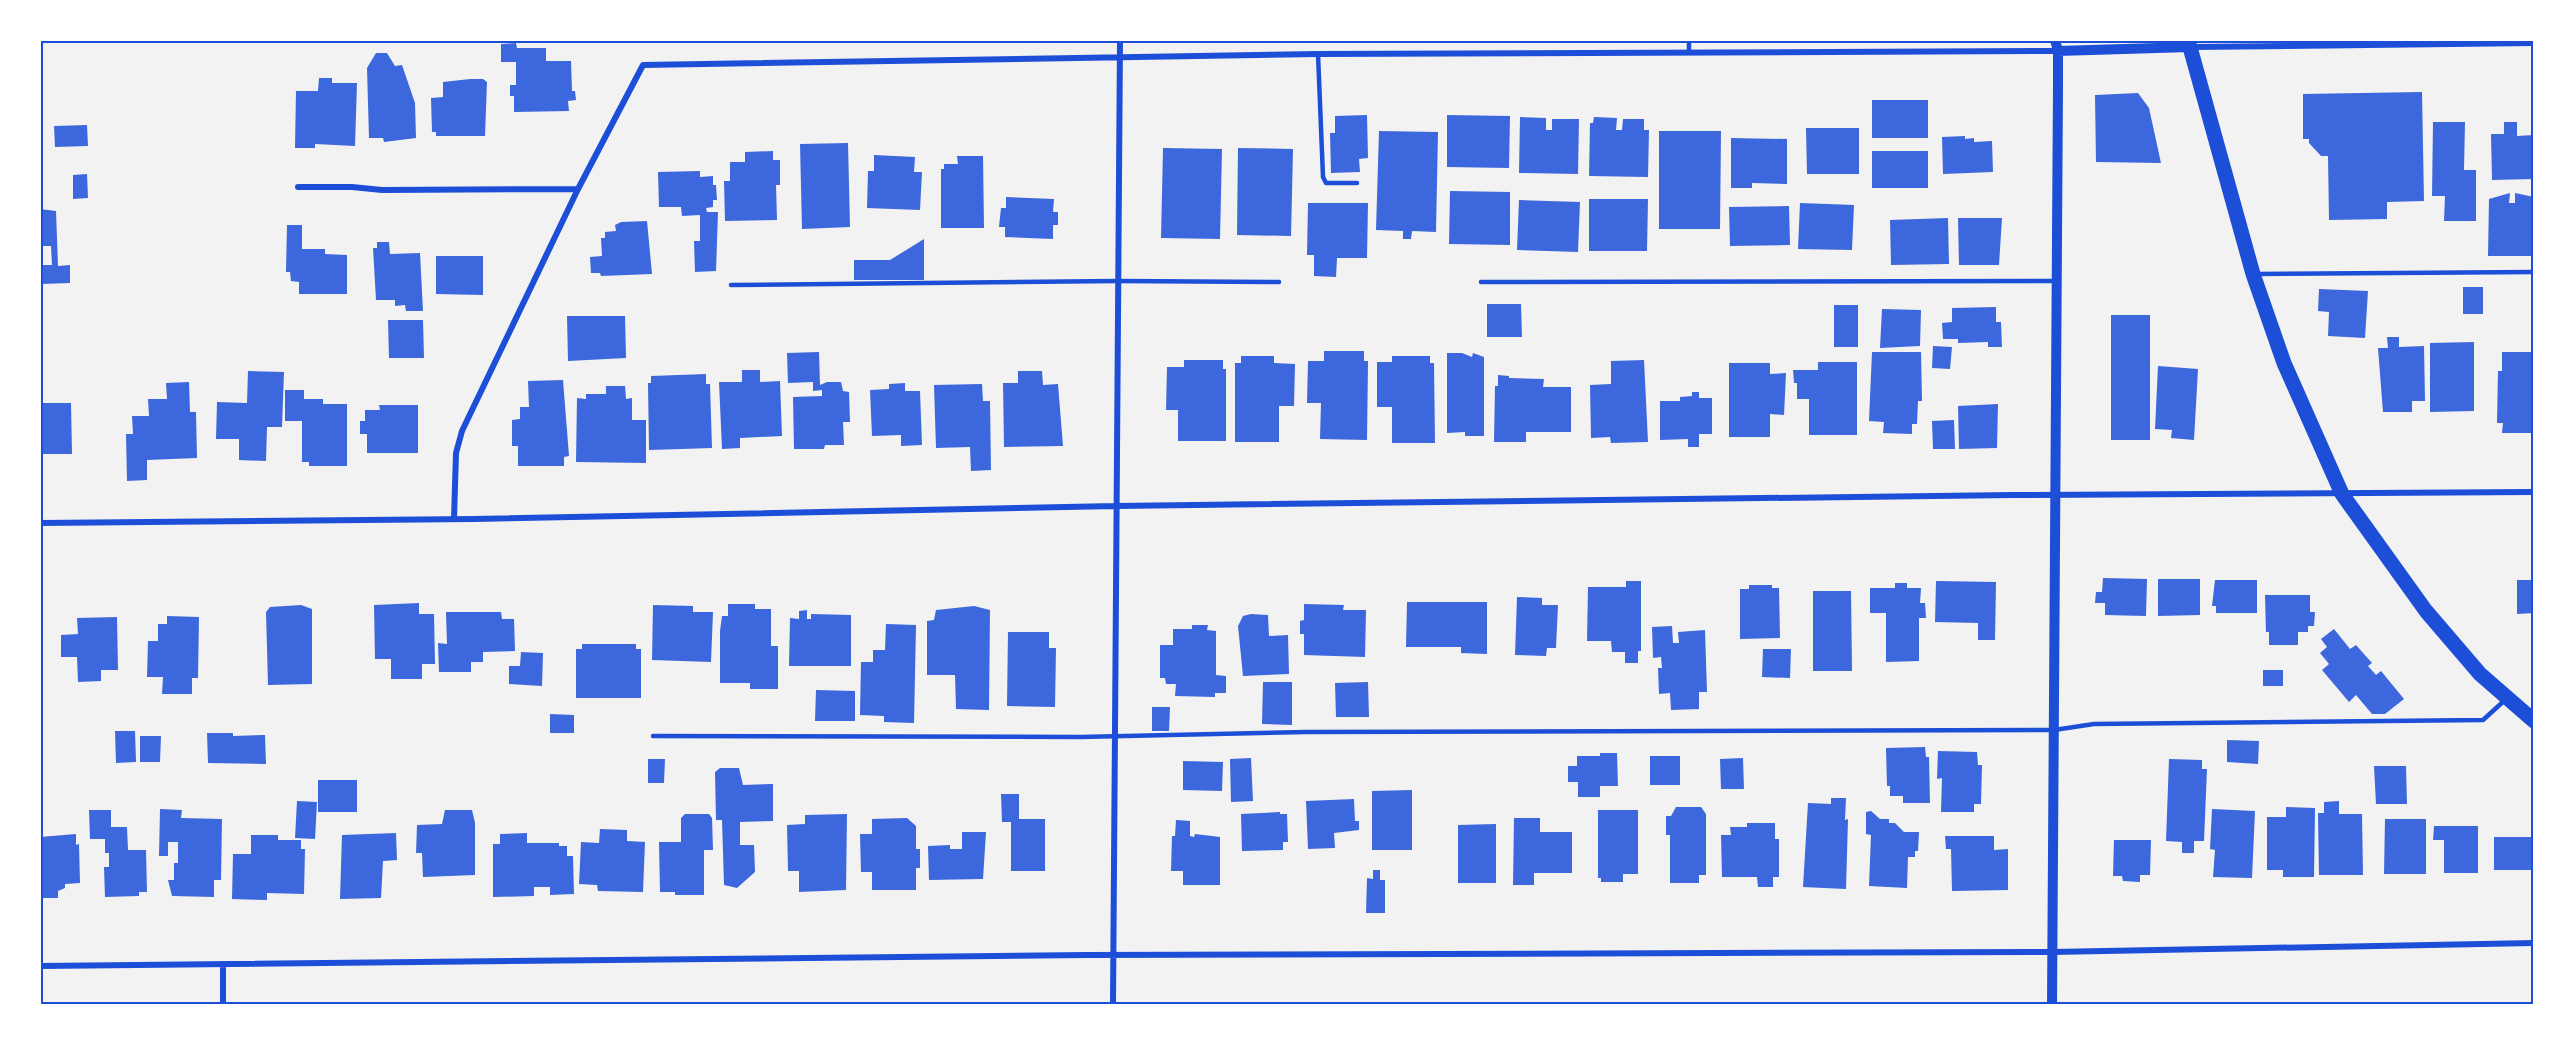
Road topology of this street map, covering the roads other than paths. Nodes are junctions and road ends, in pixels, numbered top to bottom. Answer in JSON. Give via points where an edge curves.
{"nodes":[{"id":1,"x":1120,"y":40,"type":"edge"},
{"id":2,"x":1689,"y":40,"type":"edge"},
{"id":3,"x":2534,"y":43,"type":"edge"},
{"id":4,"x":2189,"y":44,"type":"edge"},
{"id":5,"x":2056,"y":46,"type":"edge"},
{"id":6,"x":1689,"y":52,"type":"junction"},
{"id":7,"x":1318,"y":54,"type":"junction"},
{"id":8,"x":1119,"y":57,"type":"junction"},
{"id":9,"x":1357,"y":183,"type":"dead end"},
{"id":10,"x":298,"y":187,"type":"dead end"},
{"id":11,"x":578,"y":189,"type":"junction"},
{"id":12,"x":2534,"y":272,"type":"edge"},
{"id":13,"x":2253,"y":274,"type":"junction"},
{"id":14,"x":1118,"y":281,"type":"junction"},
{"id":15,"x":2056,"y":281,"type":"junction"},
{"id":16,"x":1279,"y":282,"type":"dead end"},
{"id":17,"x":1481,"y":282,"type":"dead end"},
{"id":18,"x":731,"y":285,"type":"dead end"},
{"id":19,"x":2534,"y":492,"type":"edge"},
{"id":20,"x":2055,"y":494,"type":"junction"},
{"id":21,"x":2342,"y":494,"type":"junction"},
{"id":22,"x":1116,"y":506,"type":"junction"},
{"id":23,"x":454,"y":519,"type":"junction"},
{"id":24,"x":40,"y":523,"type":"edge"},
{"id":25,"x":2507,"y":698,"type":"junction"},
{"id":26,"x":2534,"y":721,"type":"edge"},
{"id":27,"x":2054,"y":730,"type":"junction"},
{"id":28,"x":653,"y":736,"type":"dead end"},
{"id":29,"x":1114,"y":737,"type":"junction"},
{"id":30,"x":2534,"y":943,"type":"edge"},
{"id":31,"x":2052,"y":952,"type":"junction"},
{"id":32,"x":1113,"y":955,"type":"junction"},
{"id":33,"x":223,"y":964,"type":"junction"},
{"id":34,"x":40,"y":966,"type":"edge"},
{"id":35,"x":223,"y":1005,"type":"edge"},
{"id":36,"x":1113,"y":1005,"type":"edge"},
{"id":37,"x":2052,"y":1005,"type":"edge"}],
"edges":[{"from":1,"to":8,"type":"street"},
{"from":2,"to":6,"type":"lane"},
{"from":3,"to":4,"type":"street"},
{"from":4,"to":5,"type":"street"},
{"from":4,"to":13,"type":"main road"},
{"from":5,"to":6,"type":"street"},
{"from":5,"to":15,"type":"street"},
{"from":6,"to":7,"type":"street"},
{"from":7,"to":8,"type":"street"},
{"from":7,"to":9,"type":"lane","via":[[1323,177],[1326,183]]},
{"from":8,"to":11,"type":"street","via":[[643,65]]},
{"from":8,"to":14,"type":"street"},
{"from":10,"to":11,"type":"street"},
{"from":11,"to":23,"type":"street","via":[[462,431],[456,453]]},
{"from":12,"to":13,"type":"lane"},
{"from":13,"to":21,"type":"main road","via":[[2284,363]]},
{"from":14,"to":16,"type":"lane"},
{"from":14,"to":18,"type":"lane"},
{"from":14,"to":22,"type":"street"},
{"from":15,"to":17,"type":"lane"},
{"from":15,"to":20,"type":"street"},
{"from":19,"to":21,"type":"street"},
{"from":20,"to":21,"type":"street"},
{"from":20,"to":22,"type":"street"},
{"from":20,"to":27,"type":"street"},
{"from":21,"to":25,"type":"main road","via":[[2426,611],[2480,674]]},
{"from":22,"to":23,"type":"street"},
{"from":22,"to":29,"type":"street"},
{"from":23,"to":24,"type":"street"},
{"from":25,"to":26,"type":"main road"},
{"from":25,"to":27,"type":"lane","via":[[2483,720],[2094,724]]},
{"from":27,"to":29,"type":"lane","via":[[1306,732]]},
{"from":27,"to":31,"type":"street"},
{"from":28,"to":29,"type":"lane"},
{"from":29,"to":32,"type":"street"},
{"from":30,"to":31,"type":"street"},
{"from":31,"to":32,"type":"street"},
{"from":31,"to":37,"type":"street"},
{"from":32,"to":33,"type":"street"},
{"from":32,"to":36,"type":"street"},
{"from":33,"to":34,"type":"street"},
{"from":33,"to":35,"type":"street"}]}
